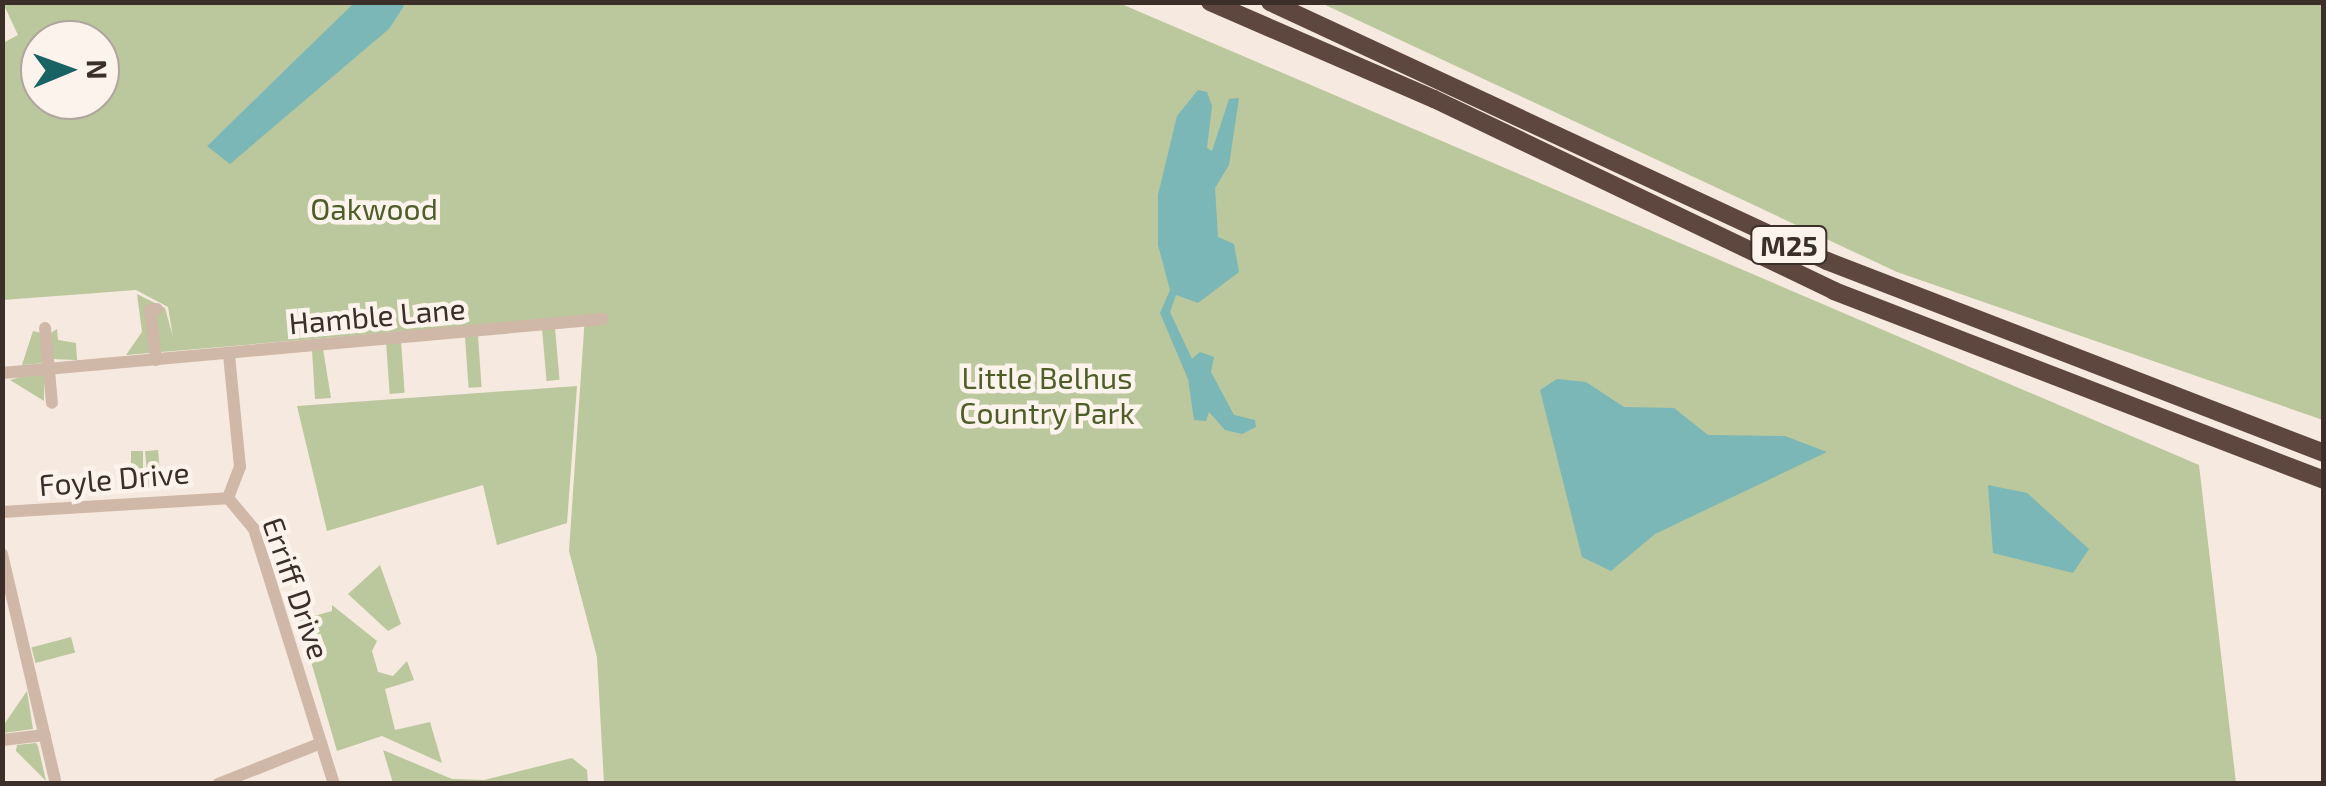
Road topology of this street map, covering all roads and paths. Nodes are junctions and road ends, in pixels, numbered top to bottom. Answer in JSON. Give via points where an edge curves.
{"nodes":[{"id":1,"x":1210,"y":2,"type":"edge"},
{"id":2,"x":1270,"y":2,"type":"edge"},
{"id":3,"x":149,"y":310,"type":"dead end"},
{"id":4,"x":603,"y":320,"type":"dead end"},
{"id":5,"x":47,"y":328,"type":"dead end"},
{"id":6,"x":229,"y":354,"type":"junction"},
{"id":7,"x":156,"y":360,"type":"junction"},
{"id":8,"x":49,"y":369,"type":"junction"},
{"id":9,"x":2,"y":373,"type":"edge"},
{"id":10,"x":53,"y":402,"type":"dead end"},
{"id":11,"x":2324,"y":453,"type":"edge"},
{"id":12,"x":2324,"y":480,"type":"edge"},
{"id":13,"x":228,"y":498,"type":"junction"},
{"id":14,"x":2,"y":512,"type":"edge"},
{"id":15,"x":2,"y":554,"type":"edge"},
{"id":16,"x":45,"y":735,"type":"junction"},
{"id":17,"x":2,"y":740,"type":"edge"},
{"id":18,"x":321,"y":742,"type":"junction"},
{"id":19,"x":56,"y":784,"type":"edge"},
{"id":20,"x":218,"y":784,"type":"edge"},
{"id":21,"x":334,"y":784,"type":"edge"}],
"edges":[{"from":1,"to":12,"type":"highway","number":"M25","via":[[1420,92],[1834,290]]},
{"from":2,"to":11,"type":"highway","number":"M25","via":[[1827,261]]},
{"from":3,"to":7,"type":"street"},
{"from":4,"to":6,"type":"street","name":"Hamble Lane"},
{"from":5,"to":8,"type":"street"},
{"from":6,"to":7,"type":"street","name":"Hamble Lane"},
{"from":6,"to":13,"type":"street","name":"Erriff Drive","via":[[240,467]]},
{"from":7,"to":8,"type":"street","name":"Hamble Lane"},
{"from":8,"to":9,"type":"street","name":"Hamble Lane"},
{"from":8,"to":10,"type":"street"},
{"from":13,"to":14,"type":"street","name":"Foyle Drive"},
{"from":13,"to":18,"type":"street","name":"Erriff Drive","via":[[254,528]]},
{"from":15,"to":16,"type":"street"},
{"from":16,"to":17,"type":"street"},
{"from":16,"to":19,"type":"street"},
{"from":18,"to":20,"type":"street"},
{"from":18,"to":21,"type":"street","name":"Erriff Drive"}]}
